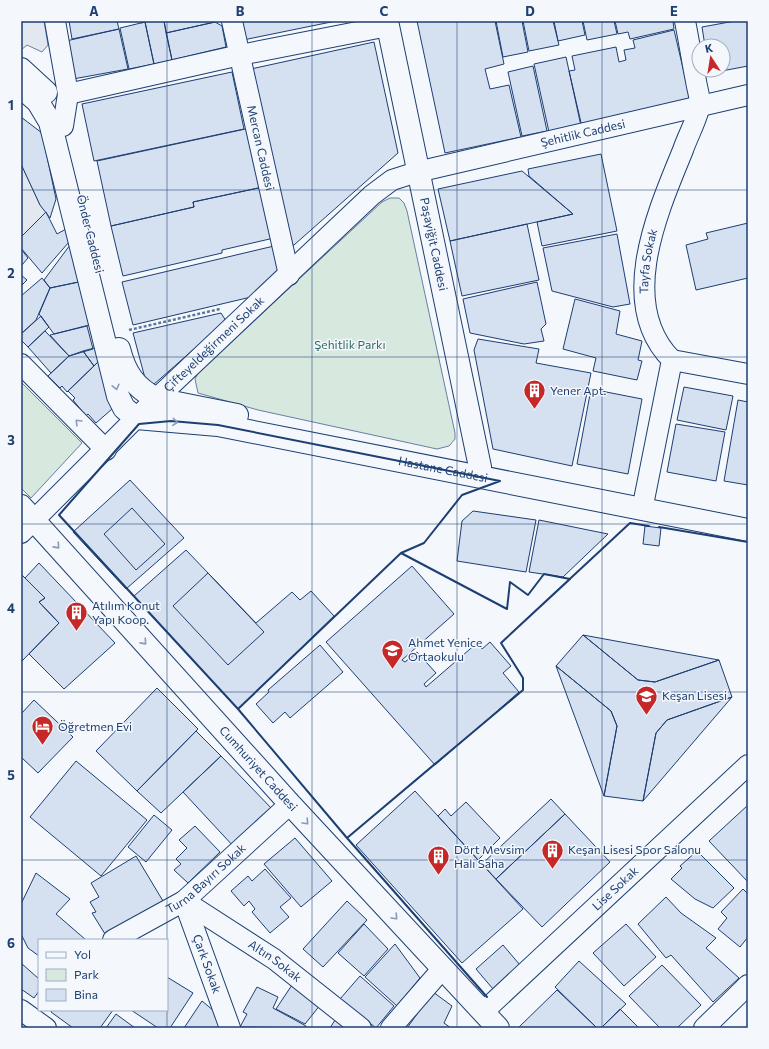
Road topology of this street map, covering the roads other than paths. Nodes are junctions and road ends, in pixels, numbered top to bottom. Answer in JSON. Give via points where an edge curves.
{"nodes":[{"id":1,"x":55,"y":21,"type":"edge"},
{"id":2,"x":232,"y":21,"type":"edge"},
{"id":3,"x":686,"y":21,"type":"edge"},
{"id":4,"x":388,"y":23,"type":"edge"},
{"id":5,"x":240,"y":55,"type":"junction"},
{"id":6,"x":21,"y":69,"type":"edge"},
{"id":7,"x":21,"y":87,"type":"edge"},
{"id":8,"x":68,"y":94,"type":"junction"},
{"id":9,"x":748,"y":95,"type":"edge"},
{"id":10,"x":700,"y":106,"type":"junction"},
{"id":11,"x":63,"y":126,"type":"junction"},
{"id":12,"x":418,"y":172,"type":"junction"},
{"id":13,"x":289,"y":275,"type":"junction"},
{"id":14,"x":672,"y":360,"type":"junction"},
{"id":15,"x":21,"y":364,"type":"edge"},
{"id":16,"x":748,"y":374,"type":"edge"},
{"id":17,"x":157,"y":399,"type":"junction"},
{"id":18,"x":136,"y":418,"type":"junction"},
{"id":19,"x":106,"y":450,"type":"junction"},
{"id":20,"x":480,"y":467,"type":"junction"},
{"id":21,"x":644,"y":500,"type":"junction"},
{"id":22,"x":25,"y":520,"type":"edge"},
{"id":23,"x":748,"y":520,"type":"edge"},
{"id":24,"x":748,"y":530,"type":"edge"},
{"id":25,"x":748,"y":765,"type":"edge"},
{"id":26,"x":290,"y":804,"type":"junction"},
{"id":27,"x":184,"y":900,"type":"junction"},
{"id":28,"x":115,"y":939,"type":"edge"},
{"id":29,"x":443,"y":968,"type":"junction"},
{"id":30,"x":744,"y":996,"type":"edge"},
{"id":31,"x":483,"y":1012,"type":"junction"},
{"id":32,"x":230,"y":1028,"type":"edge"},
{"id":33,"x":361,"y":1028,"type":"edge"},
{"id":34,"x":391,"y":1028,"type":"edge"},
{"id":35,"x":498,"y":1028,"type":"edge"},
{"id":36,"x":704,"y":1028,"type":"edge"}],
"edges":[{"from":1,"to":8,"type":"street"},
{"from":2,"to":5,"type":"street","name":"Mercan Caddesi"},
{"from":3,"to":10,"type":"street"},
{"from":4,"to":5,"type":"street"},
{"from":4,"to":12,"type":"main road","name":"Paşayiğit Caddesi"},
{"from":5,"to":8,"type":"street"},
{"from":5,"to":13,"type":"street","name":"Mercan Caddesi"},
{"from":6,"to":11,"type":"main road","name":"Önder Caddesi","via":[[49,96]]},
{"from":7,"to":18,"type":"main road","name":"Önder Caddesi","one_way":true,"via":[[38,102],[50,122],[118,396],[124,408]]},
{"from":8,"to":11,"type":"street"},
{"from":9,"to":10,"type":"street","name":"Şehitlik Caddesi"},
{"from":10,"to":12,"type":"street","name":"Şehitlik Caddesi"},
{"from":10,"to":14,"type":"street","name":"Tayfa Sokak","via":[[663,201],[645,267],[645,298],[649,318],[658,344]]},
{"from":11,"to":17,"type":"main road","name":"Önder Caddesi","via":[[127,372],[135,384]]},
{"from":12,"to":13,"type":"street","name":"Çifteyeldeğirmeni Sokak","via":[[392,180],[381,187]]},
{"from":12,"to":20,"type":"main road","name":"Paşayiğit Caddesi"},
{"from":13,"to":17,"type":"street","name":"Çifteyeldeğirmeni Sokak"},
{"from":14,"to":16,"type":"street"},
{"from":14,"to":21,"type":"street"},
{"from":19,"to":15,"type":"street","one_way":true},
{"from":17,"to":18,"type":"street","name":"Çifteyeldeğirmeni Sokak"},
{"from":17,"to":20,"type":"main road","name":"Hastane Caddesi"},
{"from":18,"to":19,"type":"street","name":"Çifteyeldeğirmeni Sokak"},
{"from":18,"to":24,"type":"main road","name":"Hastane Caddesi","one_way":true,"via":[[218,425]]},
{"from":19,"to":22,"type":"street","name":"Çifteyeldeğirmeni Sokak"},
{"from":20,"to":21,"type":"main road","name":"Hastane Caddesi"},
{"from":21,"to":23,"type":"main road","name":"Hastane Caddesi"},
{"from":22,"to":26,"type":"main road","name":"Cumhuriyet Caddesi","one_way":true},
{"from":25,"to":31,"type":"street","name":"Lise Sokak"},
{"from":26,"to":27,"type":"street","name":"Turna Bayırı Sokak"},
{"from":26,"to":29,"type":"main road","name":"Cumhuriyet Caddesi","one_way":true},
{"from":27,"to":28,"type":"street","name":"Turna Bayırı Sokak"},
{"from":27,"to":32,"type":"street","name":"Çark Sokak"},
{"from":27,"to":33,"type":"street","name":"Altın Sokak","via":[[274,959]]},
{"from":29,"to":31,"type":"main road","name":"Cumhuriyet Caddesi"},
{"from":29,"to":34,"type":"street"},
{"from":30,"to":36,"type":"street"},
{"from":31,"to":35,"type":"main road","name":"Cumhuriyet Caddesi"}]}
